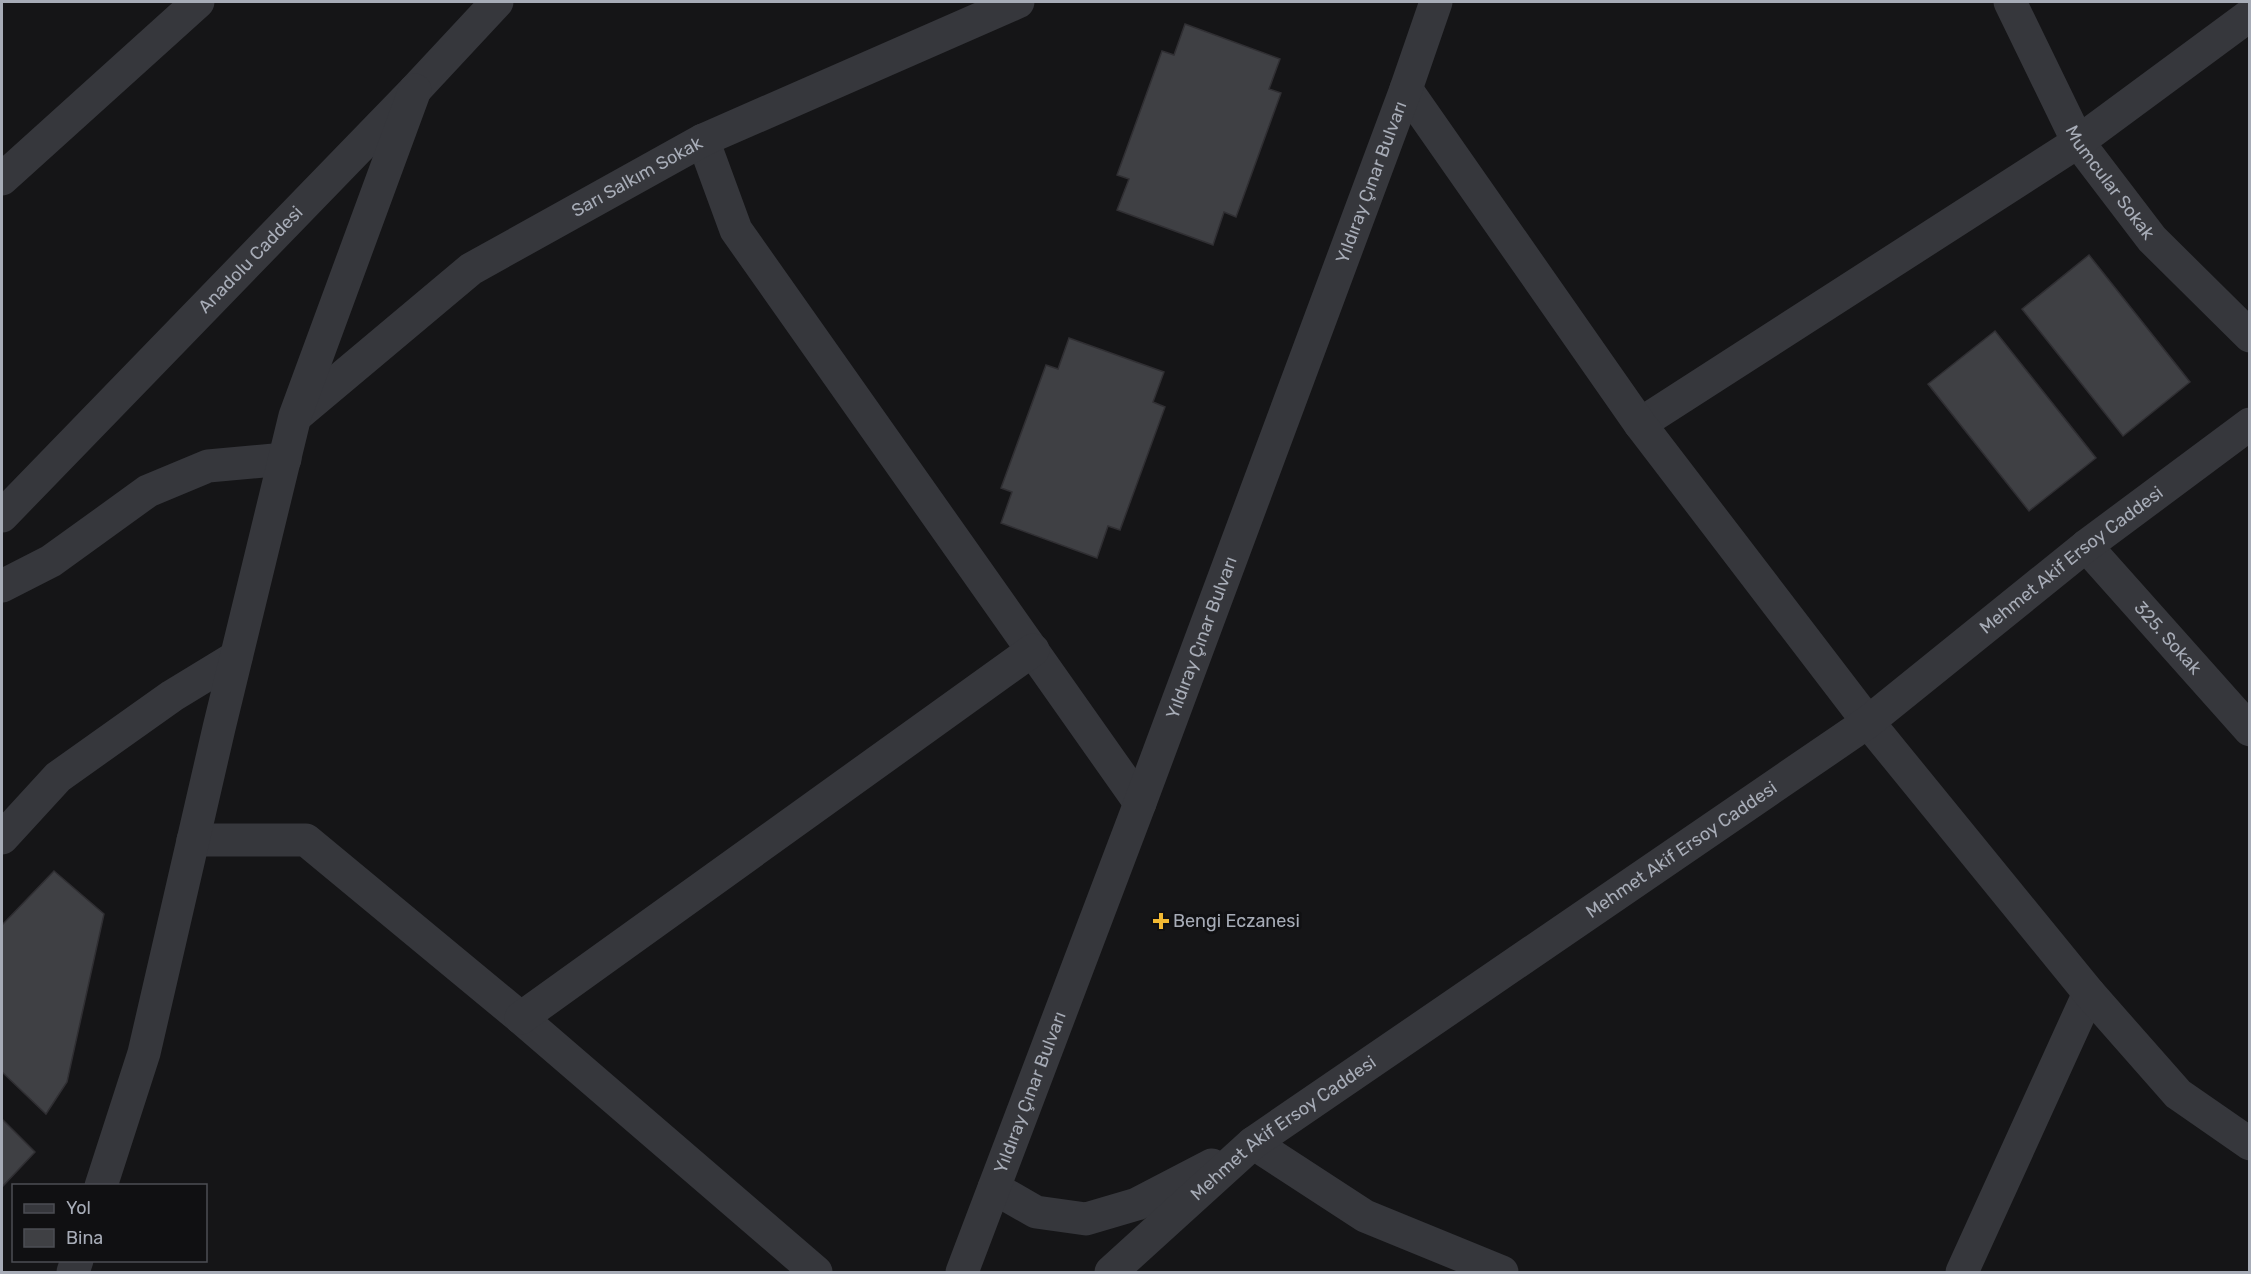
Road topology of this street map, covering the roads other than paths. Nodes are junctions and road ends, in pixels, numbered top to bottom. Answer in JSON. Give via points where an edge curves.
{"nodes":[{"id":1,"x":198,"y":2,"type":"edge"},
{"id":2,"x":497,"y":2,"type":"edge"},
{"id":3,"x":1018,"y":2,"type":"edge"},
{"id":4,"x":1436,"y":2,"type":"edge"},
{"id":5,"x":2010,"y":2,"type":"edge"},
{"id":6,"x":2250,"y":15,"type":"edge"},
{"id":7,"x":1406,"y":89,"type":"junction"},
{"id":8,"x":415,"y":90,"type":"junction"},
{"id":9,"x":703,"y":140,"type":"junction"},
{"id":10,"x":2078,"y":142,"type":"junction"},
{"id":11,"x":2,"y":179,"type":"edge"},
{"id":12,"x":2250,"y":336,"type":"edge"},
{"id":13,"x":295,"y":416,"type":"junction"},
{"id":14,"x":1640,"y":424,"type":"junction"},
{"id":15,"x":2250,"y":424,"type":"edge"},
{"id":16,"x":285,"y":459,"type":"junction"},
{"id":17,"x":2,"y":516,"type":"edge"},
{"id":18,"x":2086,"y":546,"type":"junction"},
{"id":19,"x":2,"y":586,"type":"edge"},
{"id":20,"x":1033,"y":650,"type":"junction"},
{"id":21,"x":236,"y":657,"type":"junction"},
{"id":22,"x":1868,"y":722,"type":"junction"},
{"id":23,"x":2250,"y":730,"type":"edge"},
{"id":24,"x":1140,"y":803,"type":"junction"},
{"id":25,"x":2,"y":838,"type":"edge"},
{"id":26,"x":193,"y":840,"type":"junction"},
{"id":27,"x":2089,"y":993,"type":"junction"},
{"id":28,"x":521,"y":1018,"type":"junction"},
{"id":29,"x":1253,"y":1143,"type":"junction"},
{"id":30,"x":2250,"y":1144,"type":"edge"},
{"id":31,"x":101,"y":1184,"type":"edge"},
{"id":32,"x":994,"y":1188,"type":"junction"},
{"id":33,"x":816,"y":1272,"type":"edge"},
{"id":34,"x":962,"y":1272,"type":"edge"},
{"id":35,"x":1112,"y":1272,"type":"edge"},
{"id":36,"x":1502,"y":1272,"type":"edge"},
{"id":37,"x":1962,"y":1272,"type":"edge"}],
"edges":[{"from":1,"to":11,"type":"street"},
{"from":2,"to":8,"type":"street","name":"Anadolu Caddesi"},
{"from":3,"to":9,"type":"street","name":"Sarı Salkım Sokak"},
{"from":4,"to":7,"type":"street","name":"Yıldıray Çınar Bulvarı"},
{"from":5,"to":10,"type":"street","name":"Mumcular Sokak"},
{"from":6,"to":10,"type":"street"},
{"from":7,"to":14,"type":"street"},
{"from":7,"to":24,"type":"street","name":"Yıldıray Çınar Bulvarı"},
{"from":8,"to":13,"type":"street"},
{"from":8,"to":17,"type":"street","name":"Anadolu Caddesi"},
{"from":9,"to":13,"type":"street","name":"Sarı Salkım Sokak","via":[[471,269]]},
{"from":9,"to":20,"type":"street","via":[[736,230]]},
{"from":10,"to":12,"type":"street","name":"Mumcular Sokak","via":[[2151,239]]},
{"from":10,"to":14,"type":"street"},
{"from":13,"to":16,"type":"street"},
{"from":14,"to":22,"type":"street"},
{"from":15,"to":18,"type":"street","name":"Mehmet Akif Ersoy Caddesi"},
{"from":16,"to":19,"type":"street","via":[[207,466],[148,491],[51,561]]},
{"from":16,"to":21,"type":"street"},
{"from":18,"to":22,"type":"street","name":"Mehmet Akif Ersoy Caddesi"},
{"from":18,"to":23,"type":"street","name":"325. Sokak"},
{"from":20,"to":24,"type":"street"},
{"from":20,"to":28,"type":"street"},
{"from":21,"to":25,"type":"street","via":[[172,696],[58,777]]},
{"from":21,"to":26,"type":"street"},
{"from":22,"to":27,"type":"street"},
{"from":22,"to":29,"type":"street","name":"Mehmet Akif Ersoy Caddesi"},
{"from":24,"to":32,"type":"street","name":"Yıldıray Çınar Bulvarı"},
{"from":26,"to":28,"type":"street","via":[[306,840]]},
{"from":26,"to":31,"type":"street","via":[[144,1053]]},
{"from":27,"to":30,"type":"street","via":[[2178,1094]]},
{"from":27,"to":37,"type":"street"},
{"from":28,"to":33,"type":"street"},
{"from":29,"to":32,"type":"street","via":[[1137,1204],[1086,1219],[1036,1212]]},
{"from":29,"to":35,"type":"street","name":"Mehmet Akif Ersoy Caddesi"},
{"from":29,"to":36,"type":"street","via":[[1365,1216]]},
{"from":32,"to":34,"type":"street","name":"Yıldıray Çınar Bulvarı"}]}
